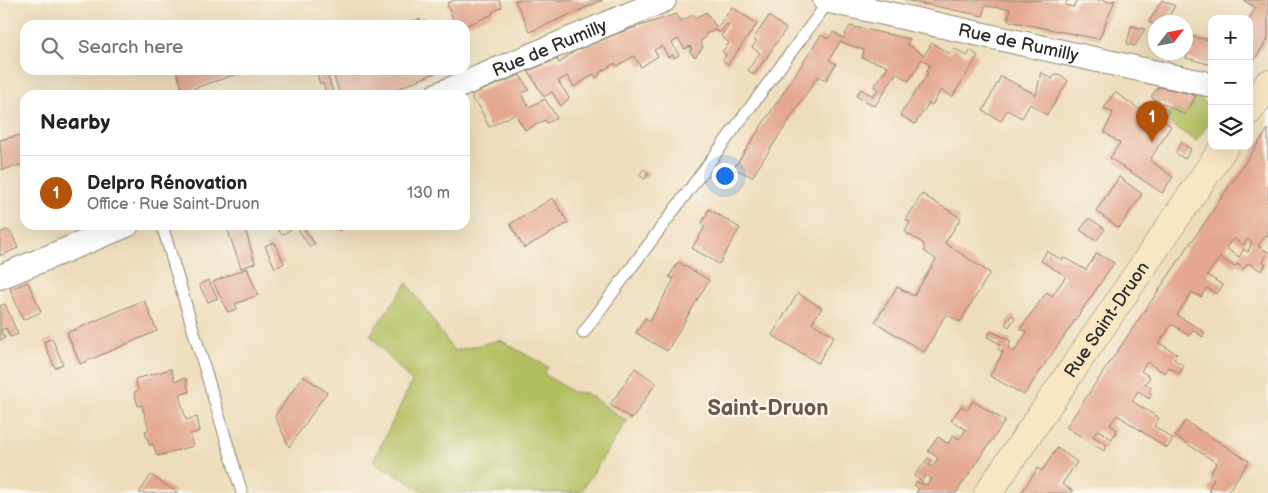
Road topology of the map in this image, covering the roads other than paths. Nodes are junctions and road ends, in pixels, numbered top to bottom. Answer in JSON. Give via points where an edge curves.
{"nodes":[{"id":1,"x":664,"y":0,"type":"edge"},
{"id":2,"x":827,"y":0,"type":"edge"},
{"id":3,"x":1208,"y":84,"type":"edge"},
{"id":4,"x":449,"y":90,"type":"edge"},
{"id":5,"x":1222,"y":150,"type":"edge"},
{"id":6,"x":115,"y":230,"type":"edge"},
{"id":7,"x":163,"y":230,"type":"edge"},
{"id":8,"x":0,"y":277,"type":"edge"},
{"id":9,"x":583,"y":333,"type":"dead end"},
{"id":10,"x":242,"y":493,"type":"edge"},
{"id":11,"x":988,"y":493,"type":"edge"}],
"edges":[{"from":1,"to":4,"type":"street","name":"Rue de Rumilly"},
{"from":2,"to":3,"type":"street","name":"Rue de Rumilly"},
{"from":2,"to":9,"type":"lane"},
{"from":5,"to":11,"type":"street","name":"Rue Saint-Druon"},
{"from":6,"to":8,"type":"street"},
{"from":7,"to":10,"type":"lane"}]}
